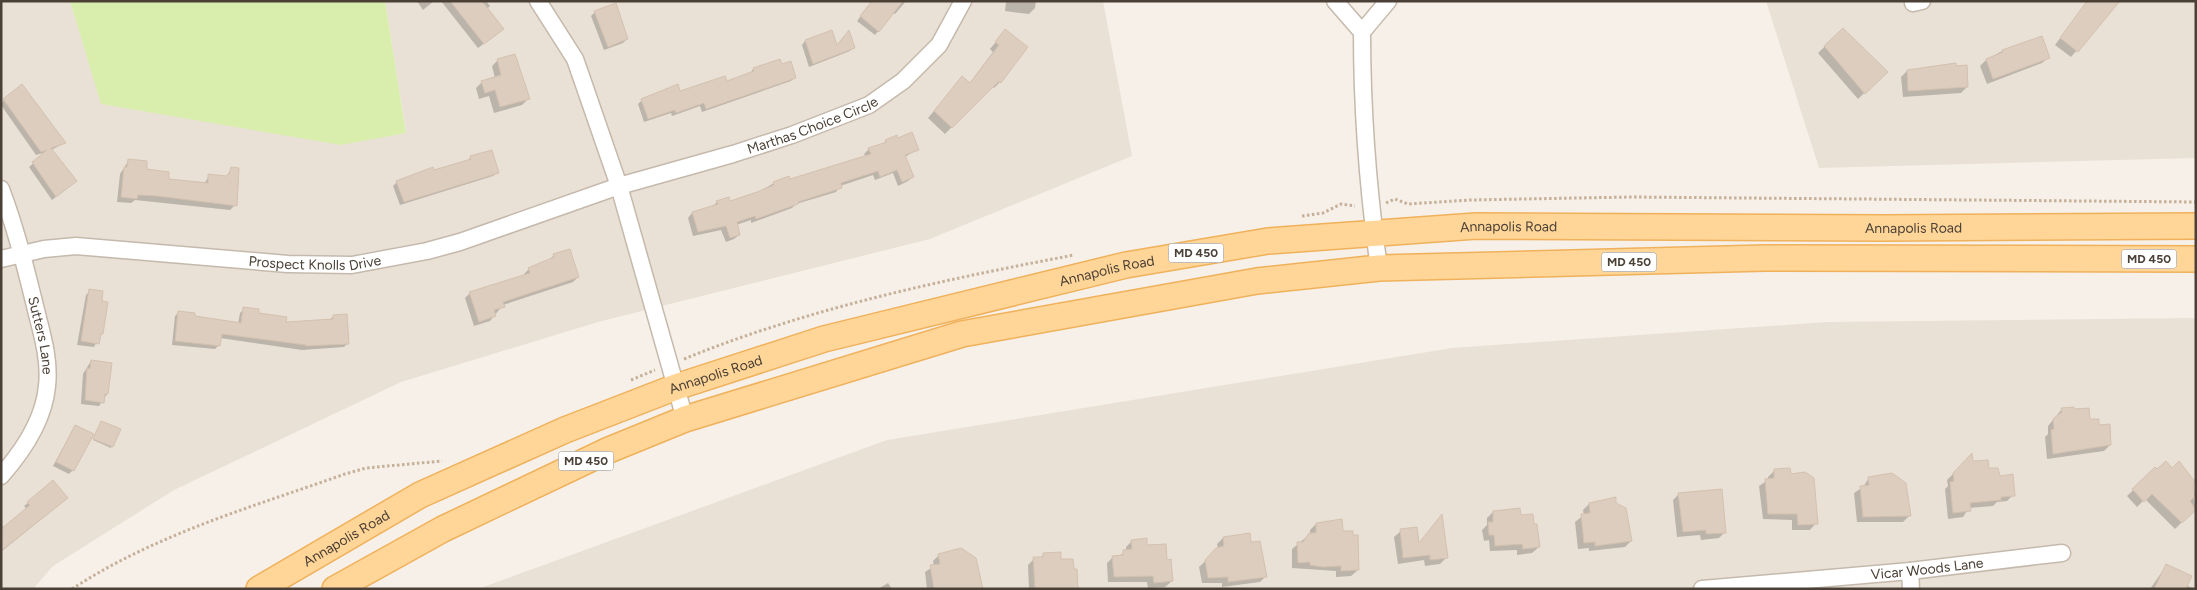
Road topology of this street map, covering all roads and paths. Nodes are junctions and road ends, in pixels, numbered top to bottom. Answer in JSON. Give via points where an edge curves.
{"nodes":[{"id":1,"x":538,"y":1,"type":"edge"},
{"id":2,"x":963,"y":1,"type":"edge"},
{"id":3,"x":1335,"y":1,"type":"edge"},
{"id":4,"x":1388,"y":1,"type":"edge"},
{"id":5,"x":1362,"y":32,"type":"junction"},
{"id":6,"x":619,"y":186,"type":"junction"},
{"id":7,"x":1,"y":189,"type":"edge"},
{"id":8,"x":2196,"y":226,"type":"edge"},
{"id":9,"x":1374,"y":232,"type":"junction"},
{"id":10,"x":22,"y":253,"type":"junction"},
{"id":11,"x":1,"y":258,"type":"edge"},
{"id":12,"x":2196,"y":259,"type":"edge"},
{"id":13,"x":1379,"y":268,"type":"junction"},
{"id":14,"x":676,"y":387,"type":"junction"},
{"id":15,"x":685,"y":419,"type":"junction"},
{"id":16,"x":1,"y":476,"type":"edge"},
{"id":17,"x":2062,"y":554,"type":"dead end"},
{"id":18,"x":1910,"y":571,"type":"junction"},
{"id":19,"x":259,"y":589,"type":"edge"},
{"id":20,"x":335,"y":589,"type":"edge"},
{"id":21,"x":1702,"y":589,"type":"edge"},
{"id":22,"x":1911,"y":589,"type":"edge"}],
"edges":[{"from":1,"to":6,"type":"street","via":[[575,60]]},
{"from":2,"to":6,"type":"street","name":"Marthas Choice Circle","via":[[939,46],[903,81],[869,105],[835,120],[733,154]]},
{"from":3,"to":5,"type":"street"},
{"from":4,"to":5,"type":"street"},
{"from":5,"to":9,"type":"street","via":[[1362,74]]},
{"from":6,"to":10,"type":"street","name":"Prospect Knolls Drive","via":[[460,242],[352,265],[269,263],[76,246]]},
{"from":6,"to":14,"type":"street"},
{"from":7,"to":10,"type":"street","name":"Sutters Lane"},
{"from":8,"to":9,"type":"main road","name":"Annapolis Road","number":"MD 450","via":[[1476,226]]},
{"from":9,"to":13,"type":"street"},
{"from":9,"to":14,"type":"main road","name":"Annapolis Road","number":"MD 450","via":[[1268,242],[1126,265],[824,339]]},
{"from":10,"to":11,"type":"street","name":"Prospect Knolls Drive"},
{"from":10,"to":16,"type":"street","name":"Sutters Lane","via":[[46,354],[47,387],[31,436]]},
{"from":12,"to":13,"type":"main road","number":"MD 450","via":[[1765,258]]},
{"from":13,"to":15,"type":"main road","number":"MD 450","via":[[1257,281],[962,334]]},
{"from":14,"to":15,"type":"street"},
{"from":14,"to":19,"type":"main road","name":"Annapolis Road","number":"MD 450","via":[[565,430],[420,495]]},
{"from":15,"to":20,"type":"main road","number":"MD 450","via":[[609,450],[443,529]]},
{"from":17,"to":18,"type":"street","name":"Vicar Woods Lane"},
{"from":18,"to":21,"type":"street","name":"Vicar Woods Lane"},
{"from":18,"to":22,"type":"street"}]}
